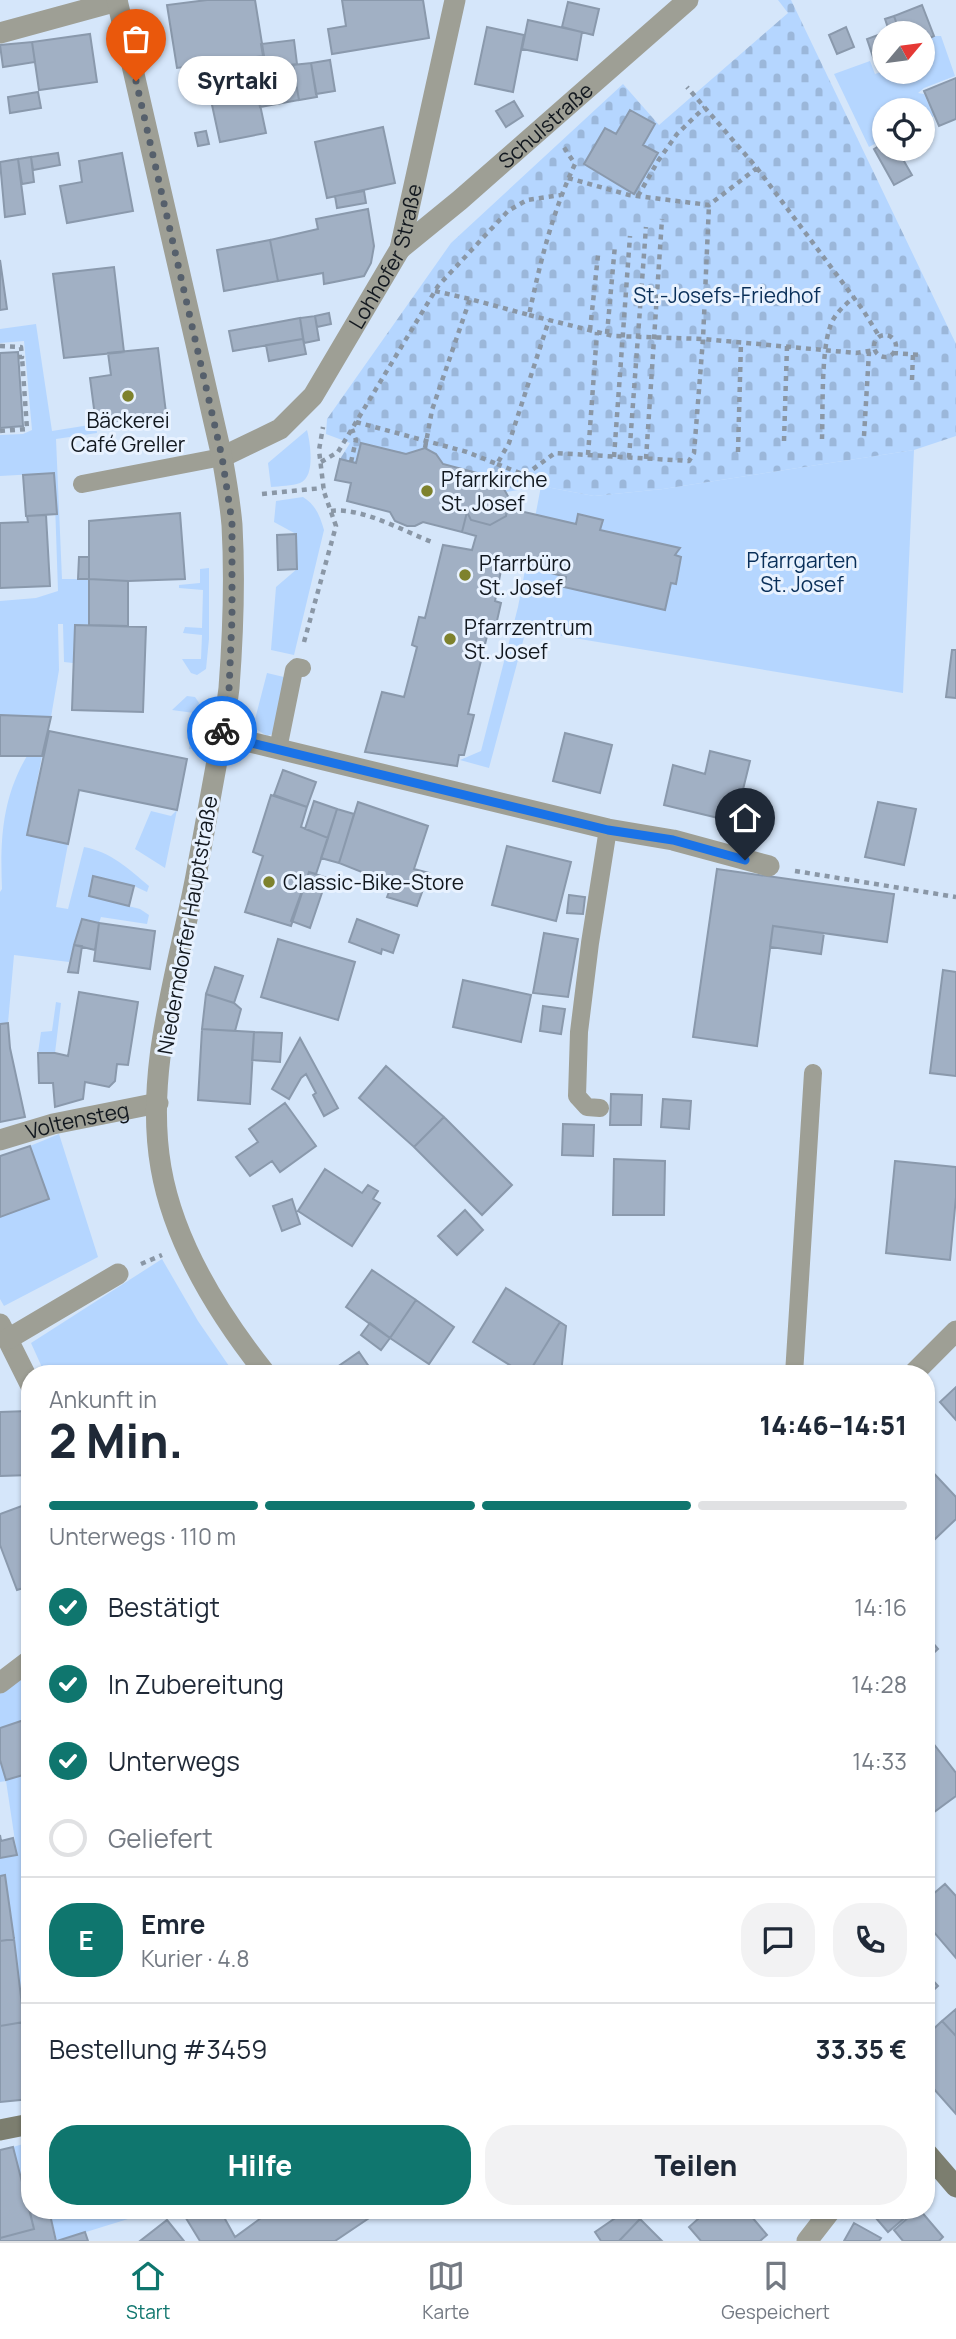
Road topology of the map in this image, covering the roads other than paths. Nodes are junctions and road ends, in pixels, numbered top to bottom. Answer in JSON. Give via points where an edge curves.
{"nodes":[{"id":1,"x":117,"y":0,"type":"edge"},
{"id":2,"x":455,"y":0,"type":"edge"},
{"id":3,"x":688,"y":0,"type":"edge"},
{"id":4,"x":0,"y":33,"type":"edge"},
{"id":5,"x":400,"y":248,"type":"junction"},
{"id":6,"x":222,"y":457,"type":"junction"},
{"id":7,"x":82,"y":484,"type":"dead end"},
{"id":8,"x":299,"y":668,"type":"road end"},
{"id":9,"x":221,"y":735,"type":"junction"},
{"id":10,"x":278,"y":749,"type":"junction"},
{"id":11,"x":608,"y":830,"type":"junction"},
{"id":12,"x":769,"y":866,"type":"road end"},
{"id":13,"x":813,"y":1073,"type":"dead end"},
{"id":14,"x":158,"y":1103,"type":"junction"},
{"id":15,"x":600,"y":1108,"type":"dead end"},
{"id":16,"x":0,"y":1140,"type":"edge"},
{"id":17,"x":118,"y":1274,"type":"dead end"},
{"id":18,"x":4,"y":1331,"type":"edge"},
{"id":19,"x":956,"y":1331,"type":"edge"},
{"id":20,"x":259,"y":1365,"type":"edge"},
{"id":21,"x":795,"y":1365,"type":"edge"},
{"id":22,"x":922,"y":1365,"type":"edge"},
{"id":23,"x":21,"y":1366,"type":"edge"},
{"id":24,"x":21,"y":1667,"type":"edge"},
{"id":25,"x":0,"y":1682,"type":"edge"},
{"id":26,"x":21,"y":2126,"type":"edge"},
{"id":27,"x":0,"y":2130,"type":"edge"},
{"id":28,"x":935,"y":2162,"type":"edge"},
{"id":29,"x":955,"y":2184,"type":"edge"},
{"id":30,"x":824,"y":2219,"type":"edge"},
{"id":31,"x":807,"y":2241,"type":"edge"}],
"edges":[{"from":1,"to":4,"type":"street"},
{"from":1,"to":6,"type":"street","name":"Niederndorfer Hauptstraße"},
{"from":2,"to":5,"type":"street","name":"Lohhofer Straße"},
{"from":3,"to":5,"type":"street","name":"Schulstraße"},
{"from":5,"to":6,"type":"street","name":"Lohhofer Straße","via":[[313,396],[280,429]]},
{"from":6,"to":7,"type":"lane"},
{"from":6,"to":9,"type":"street","name":"Niederndorfer Hauptstraße","via":[[233,564],[229,690]]},
{"from":8,"to":10,"type":"lane"},
{"from":9,"to":10,"type":"street"},
{"from":9,"to":14,"type":"street","name":"Niederndorfer Hauptstraße","via":[[165,1025]]},
{"from":10,"to":11,"type":"street"},
{"from":11,"to":12,"type":"street","via":[[673,840]]},
{"from":11,"to":15,"type":"lane","via":[[579,1032],[577,1096],[587,1107]]},
{"from":13,"to":21,"type":"lane"},
{"from":14,"to":16,"type":"street","name":"Voltensteg"},
{"from":14,"to":20,"type":"street","name":"Niederndorfer Hauptstraße","via":[[161,1168],[169,1205],[218,1308]]},
{"from":17,"to":18,"type":"street"},
{"from":18,"to":23,"type":"street"},
{"from":19,"to":22,"type":"street"},
{"from":24,"to":25,"type":"street"},
{"from":26,"to":27,"type":"main road"},
{"from":28,"to":29,"type":"main road"},
{"from":30,"to":31,"type":"street"}]}
